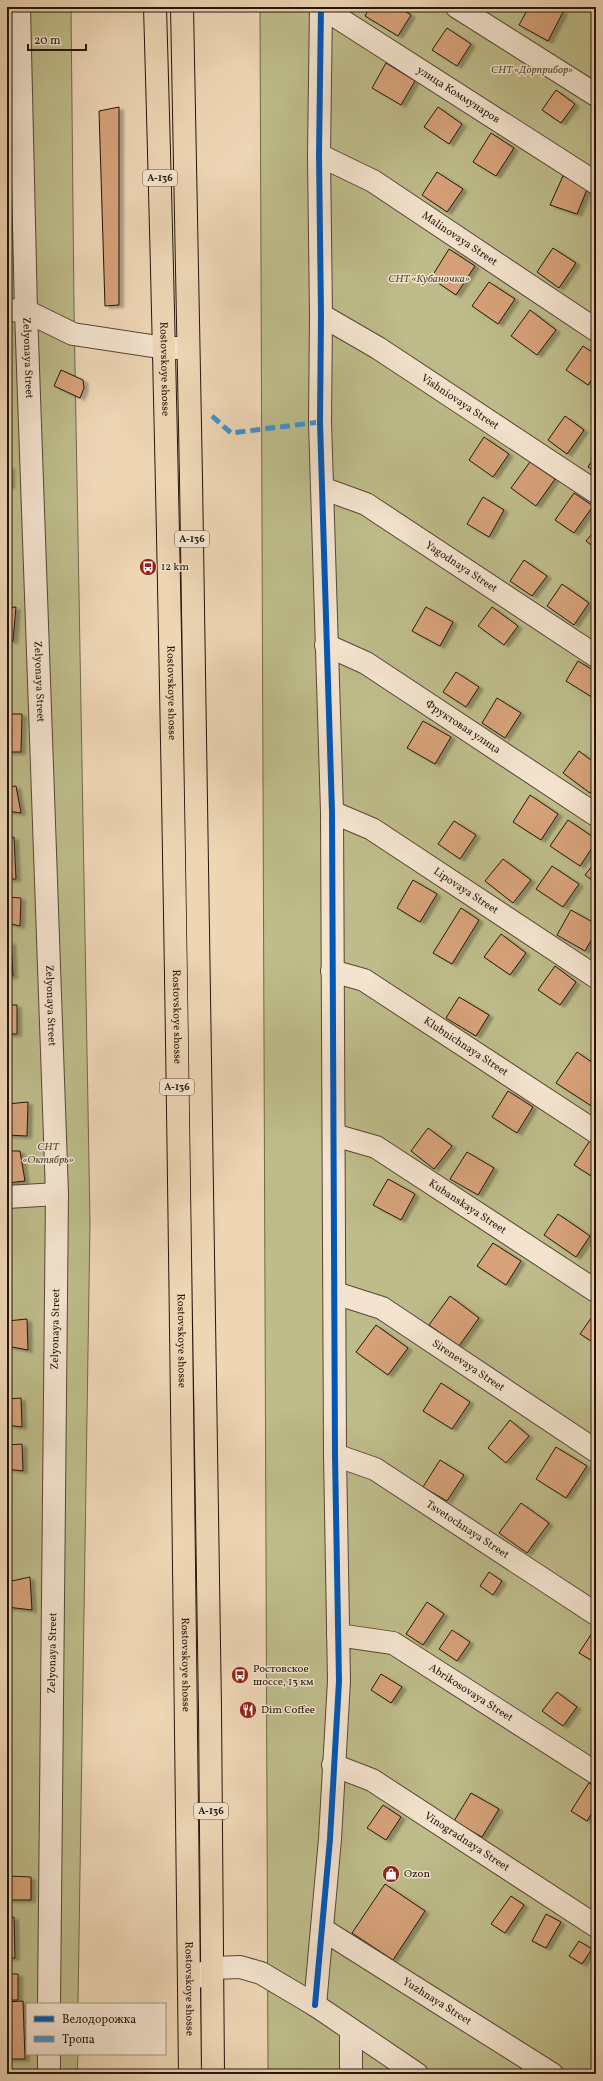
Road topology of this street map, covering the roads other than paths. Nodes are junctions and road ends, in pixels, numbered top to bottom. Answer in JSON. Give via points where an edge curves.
{"nodes":[{"id":1,"x":19,"y":7,"type":"edge"},
{"id":2,"x":155,"y":7,"type":"edge"},
{"id":3,"x":182,"y":7,"type":"edge"},
{"id":4,"x":321,"y":7,"type":"edge"},
{"id":5,"x":457,"y":7,"type":"edge"},
{"id":6,"x":596,"y":95,"type":"edge"},
{"id":7,"x":319,"y":155,"type":"junction"},
{"id":8,"x":596,"y":182,"type":"edge"},
{"id":9,"x":16,"y":310,"type":"edge"},
{"id":10,"x":321,"y":315,"type":"junction"},
{"id":11,"x":596,"y":330,"type":"edge"},
{"id":12,"x":165,"y":348,"type":"junction"},
{"id":13,"x":188,"y":348,"type":"junction"},
{"id":14,"x":322,"y":488,"type":"junction"},
{"id":15,"x":596,"y":492,"type":"edge"},
{"id":16,"x":326,"y":645,"type":"junction"},
{"id":17,"x":596,"y":656,"type":"edge"},
{"id":18,"x":332,"y":812,"type":"junction"},
{"id":19,"x":596,"y":815,"type":"edge"},
{"id":20,"x":332,"y":971,"type":"junction"},
{"id":21,"x":596,"y":977,"type":"edge"},
{"id":22,"x":596,"y":1132,"type":"edge"},
{"id":23,"x":334,"y":1135,"type":"junction"},
{"id":24,"x":57,"y":1194,"type":"junction"},
{"id":25,"x":7,"y":1197,"type":"edge"},
{"id":26,"x":596,"y":1291,"type":"edge"},
{"id":27,"x":334,"y":1293,"type":"junction"},
{"id":28,"x":596,"y":1451,"type":"edge"},
{"id":29,"x":335,"y":1455,"type":"junction"},
{"id":30,"x":596,"y":1614,"type":"edge"},
{"id":31,"x":338,"y":1636,"type":"junction"},
{"id":32,"x":333,"y":1765,"type":"junction"},
{"id":33,"x":596,"y":1773,"type":"edge"},
{"id":34,"x":596,"y":1926,"type":"edge"},
{"id":35,"x":322,"y":1929,"type":"junction"},
{"id":36,"x":213,"y":1968,"type":"junction"},
{"id":37,"x":189,"y":1981,"type":"junction"},
{"id":38,"x":49,"y":2003,"type":"edge"},
{"id":39,"x":315,"y":2005,"type":"junction"},
{"id":40,"x":351,"y":2030,"type":"junction"},
{"id":41,"x":49,"y":2055,"type":"edge"},
{"id":42,"x":49,"y":2074,"type":"edge"},
{"id":43,"x":190,"y":2074,"type":"edge"},
{"id":44,"x":213,"y":2074,"type":"edge"},
{"id":45,"x":351,"y":2074,"type":"edge"},
{"id":46,"x":416,"y":2074,"type":"edge"},
{"id":47,"x":552,"y":2074,"type":"edge"}],
"edges":[{"from":1,"to":9,"type":"street","name":"Zelyonaya Street"},
{"from":2,"to":12,"type":"highway","name":"Rostovskoye shosse","number":"А-136"},
{"from":3,"to":13,"type":"highway","name":"Rostovskoye shosse","number":"А-136"},
{"from":4,"to":7,"type":"street"},
{"from":4,"to":8,"type":"street","name":"улица Коммунаров"},
{"from":5,"to":6,"type":"street"},
{"from":7,"to":10,"type":"street"},
{"from":7,"to":11,"type":"street","name":"Malinovaya Street","via":[[374,181]]},
{"from":9,"to":12,"type":"street","via":[[73,334]]},
{"from":9,"to":24,"type":"street","name":"Zelyonaya Street"},
{"from":10,"to":14,"type":"street"},
{"from":10,"to":15,"type":"street","name":"Vishniovaya Street","via":[[378,348]]},
{"from":12,"to":13,"type":"street"},
{"from":12,"to":37,"type":"highway","name":"Rostovskoye shosse","number":"А-136"},
{"from":13,"to":36,"type":"highway","name":"Rostovskoye shosse","number":"А-136"},
{"from":14,"to":16,"type":"street"},
{"from":14,"to":17,"type":"street","name":"Yagodnaya Street","via":[[366,504]]},
{"from":16,"to":18,"type":"street"},
{"from":16,"to":19,"type":"street","name":"Фруктовая улица","via":[[366,663]]},
{"from":18,"to":20,"type":"street"},
{"from":18,"to":21,"type":"street","name":"Lipovaya Street","via":[[372,829]]},
{"from":20,"to":22,"type":"street","name":"Klubnichnaya Street","via":[[364,980]]},
{"from":20,"to":23,"type":"street"},
{"from":23,"to":26,"type":"street","name":"Kubanskaya Street","via":[[376,1147]]},
{"from":23,"to":27,"type":"street"},
{"from":24,"to":25,"type":"street"},
{"from":24,"to":38,"type":"street","name":"Zelyonaya Street"},
{"from":27,"to":28,"type":"street","name":"Sirenevaya Street","via":[[382,1308]]},
{"from":27,"to":29,"type":"street"},
{"from":29,"to":30,"type":"street","name":"Tsvetochnaya Street","via":[[375,1469]]},
{"from":29,"to":31,"type":"street"},
{"from":31,"to":32,"type":"street","via":[[339,1681]]},
{"from":31,"to":33,"type":"street","name":"Abrikosovaya Street","via":[[393,1643]]},
{"from":32,"to":34,"type":"street","name":"Vinogradnaya Street","via":[[372,1780]]},
{"from":32,"to":35,"type":"street"},
{"from":35,"to":39,"type":"street"},
{"from":35,"to":47,"type":"street","name":"Yuzhnaya Street"},
{"from":36,"to":37,"type":"street"},
{"from":36,"to":39,"type":"street","via":[[240,1967],[261,1973]]},
{"from":36,"to":44,"type":"highway","name":"Rostovskoye shosse","number":"А-136"},
{"from":37,"to":43,"type":"highway","name":"Rostovskoye shosse","number":"А-136"},
{"from":39,"to":40,"type":"street"},
{"from":40,"to":45,"type":"street"},
{"from":40,"to":46,"type":"street"},
{"from":41,"to":42,"type":"street"}]}
